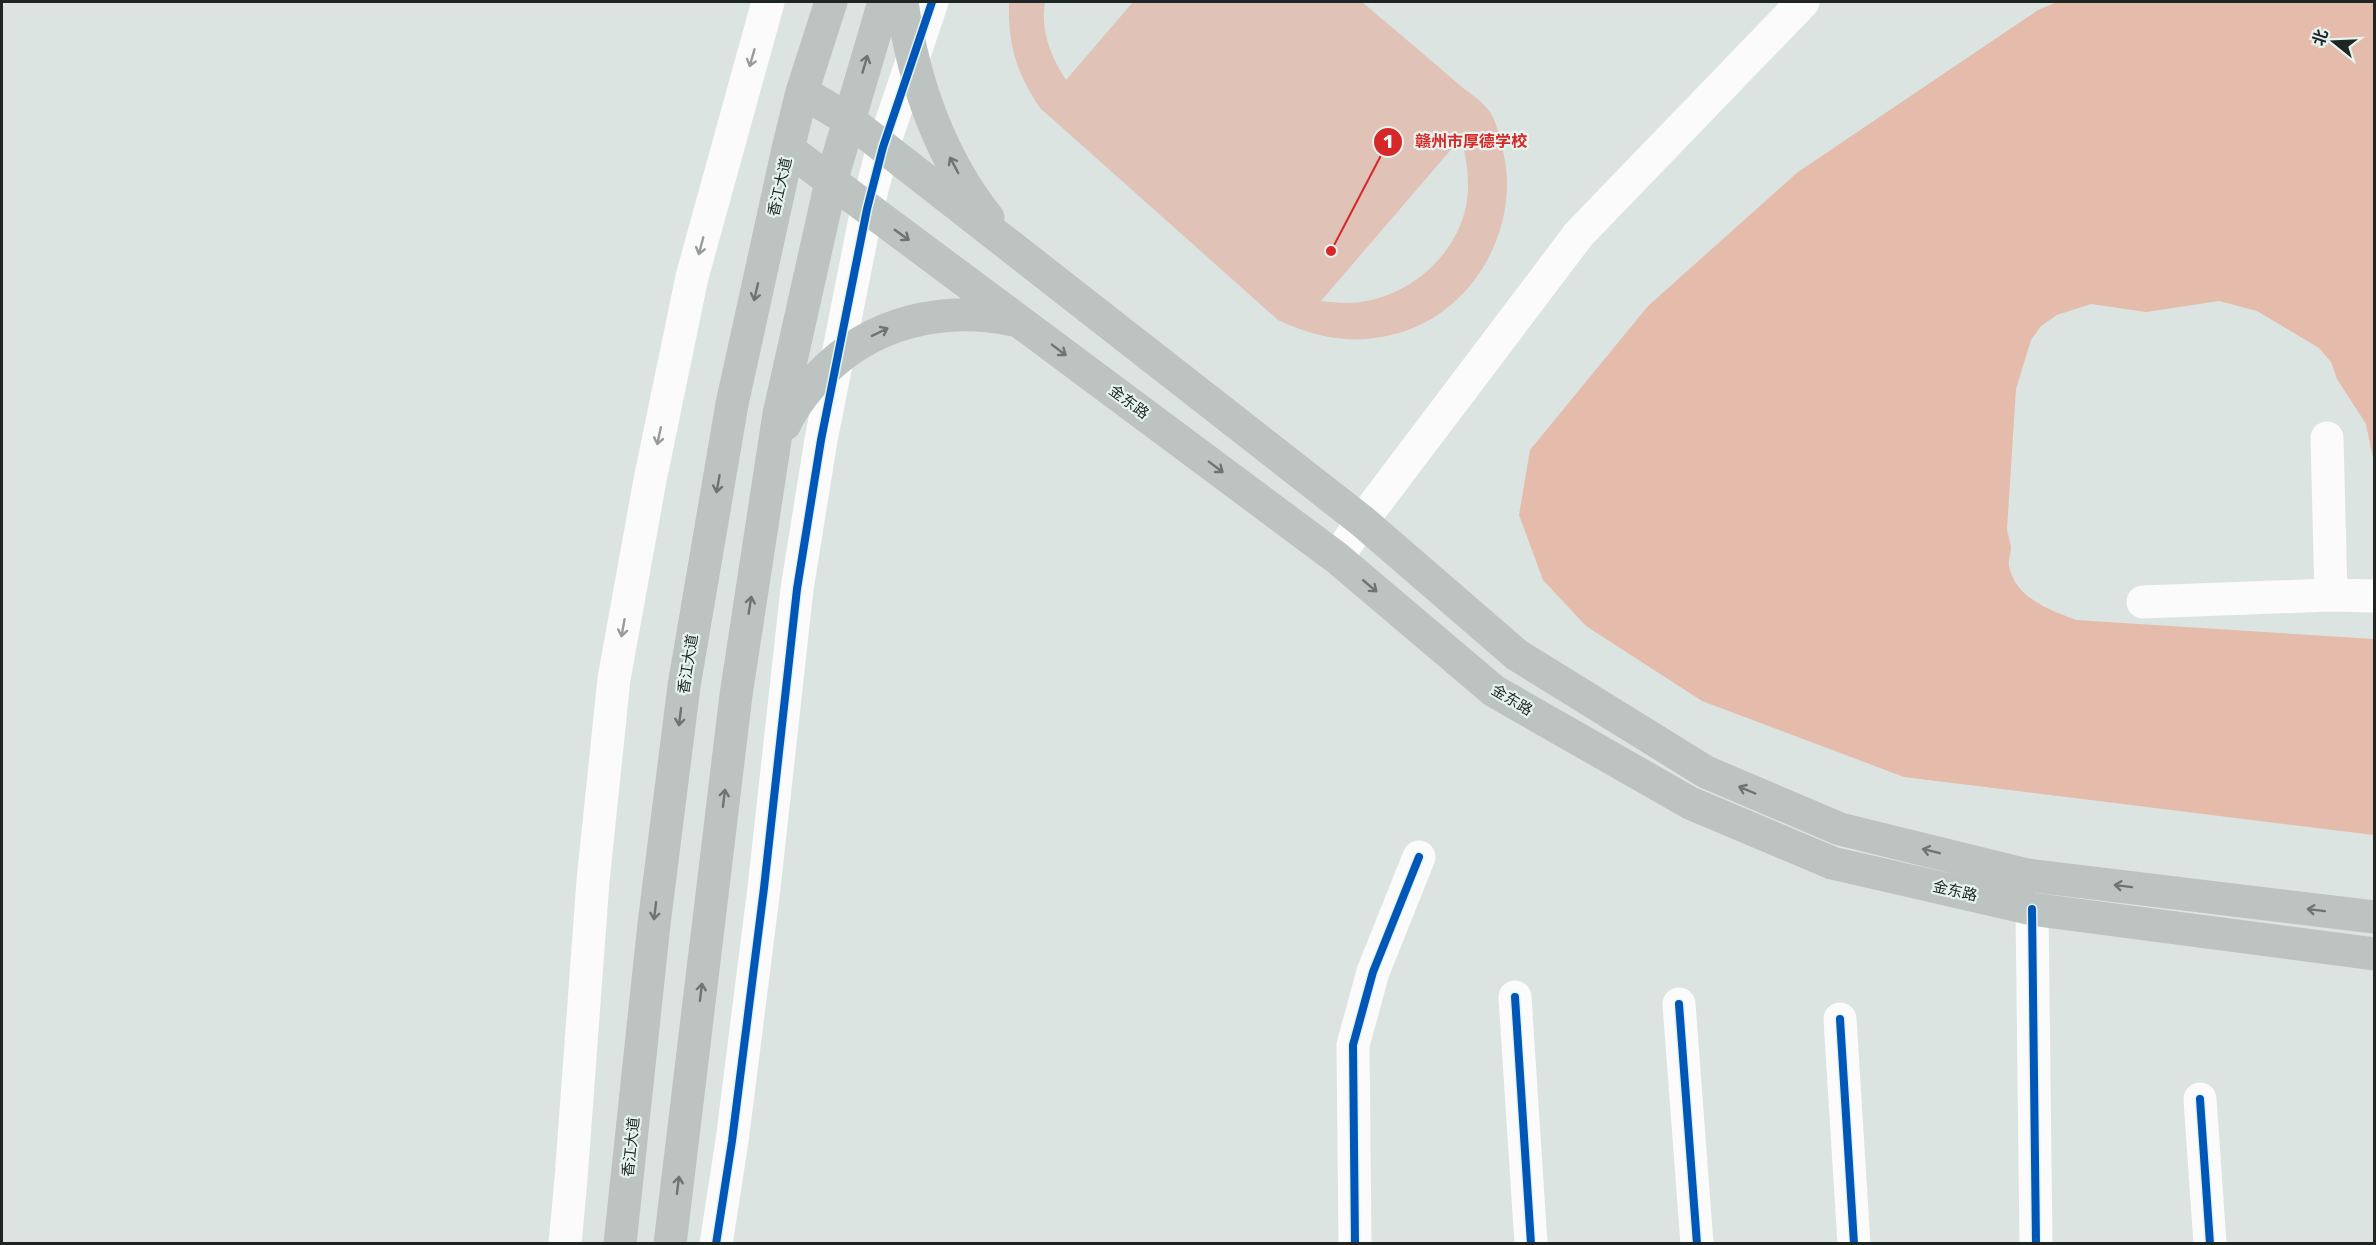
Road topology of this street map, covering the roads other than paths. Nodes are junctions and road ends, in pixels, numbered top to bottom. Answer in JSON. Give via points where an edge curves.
{"nodes":[{"id":1,"x":768,"y":2,"type":"edge"},
{"id":2,"x":831,"y":2,"type":"edge"},
{"id":3,"x":884,"y":2,"type":"edge"},
{"id":4,"x":902,"y":2,"type":"edge"},
{"id":5,"x":932,"y":2,"type":"edge"},
{"id":6,"x":1803,"y":2,"type":"edge"},
{"id":7,"x":913,"y":58,"type":"junction"},
{"id":8,"x":802,"y":92,"type":"junction"},
{"id":9,"x":849,"y":120,"type":"junction"},
{"id":10,"x":884,"y":147,"type":"junction"},
{"id":11,"x":788,"y":149,"type":"junction"},
{"id":12,"x":831,"y":183,"type":"junction"},
{"id":13,"x":867,"y":209,"type":"junction"},
{"id":14,"x":1011,"y":248,"type":"junction"},
{"id":15,"x":1019,"y":321,"type":"junction"},
{"id":16,"x":837,"y":359,"type":"junction"},
{"id":17,"x":2327,"y":438,"type":"dead end"},
{"id":18,"x":773,"y":450,"type":"junction"},
{"id":19,"x":1362,"y":521,"type":"junction"},
{"id":20,"x":1337,"y":558,"type":"junction"},
{"id":21,"x":2331,"y":595,"type":"junction"},
{"id":22,"x":2374,"y":596,"type":"edge"},
{"id":23,"x":2143,"y":602,"type":"dead end"},
{"id":24,"x":1419,"y":857,"type":"dead end"},
{"id":25,"x":2032,"y":909,"type":"junction"},
{"id":26,"x":2374,"y":917,"type":"edge"},
{"id":27,"x":2374,"y":954,"type":"edge"},
{"id":28,"x":1515,"y":997,"type":"dead end"},
{"id":29,"x":1679,"y":1004,"type":"dead end"},
{"id":30,"x":1840,"y":1019,"type":"dead end"},
{"id":31,"x":2200,"y":1099,"type":"dead end"},
{"id":32,"x":565,"y":1244,"type":"edge"},
{"id":33,"x":620,"y":1244,"type":"edge"},
{"id":34,"x":670,"y":1244,"type":"edge"},
{"id":35,"x":716,"y":1244,"type":"edge"},
{"id":36,"x":1355,"y":1244,"type":"edge"},
{"id":37,"x":1531,"y":1244,"type":"edge"},
{"id":38,"x":1697,"y":1244,"type":"edge"},
{"id":39,"x":1854,"y":1244,"type":"edge"},
{"id":40,"x":2036,"y":1244,"type":"edge"},
{"id":41,"x":2210,"y":1244,"type":"edge"}],
"edges":[{"from":1,"to":32,"type":"street","one_way":true,"via":[[692,277],[614,679],[593,881]]},
{"from":2,"to":8,"type":"main road"},
{"from":9,"to":3,"type":"main road","one_way":true},
{"from":4,"to":7,"type":"main road"},
{"from":5,"to":7,"type":"street"},
{"from":6,"to":19,"type":"street","via":[[1579,234]]},
{"from":7,"to":10,"type":"street"},
{"from":14,"to":7,"type":"main road","one_way":true,"via":[[955,167],[934,123]]},
{"from":8,"to":9,"type":"main road"},
{"from":8,"to":11,"type":"main road","name":"香江大道"},
{"from":9,"to":10,"type":"main road"},
{"from":9,"to":12,"type":"main road"},
{"from":10,"to":13,"type":"street"},
{"from":10,"to":14,"type":"main road"},
{"from":11,"to":12,"type":"main road","name":"金东路"},
{"from":11,"to":33,"type":"main road","name":"香江大道","one_way":true,"via":[[732,404],[684,687]]},
{"from":12,"to":13,"type":"main road","name":"金东路"},
{"from":12,"to":18,"type":"main road"},
{"from":13,"to":15,"type":"main road","name":"金东路","one_way":true},
{"from":13,"to":16,"type":"street"},
{"from":14,"to":19,"type":"main road"},
{"from":16,"to":15,"type":"main road","one_way":true,"via":[[860,342],[923,318],[988,314]]},
{"from":15,"to":20,"type":"main road","name":"金东路","one_way":true},
{"from":16,"to":18,"type":"main road","via":[[807,389]]},
{"from":16,"to":35,"type":"street","via":[[797,589],[764,888]]},
{"from":17,"to":21,"type":"street"},
{"from":34,"to":18,"type":"main road","one_way":true,"via":[[736,695]]},
{"from":19,"to":20,"type":"street"},
{"from":26,"to":19,"type":"main road","one_way":true,"via":[[2027,874],[1840,829],[1707,772],[1517,655]]},
{"from":20,"to":25,"type":"main road","name":"金东路","one_way":true,"via":[[1494,691],[1690,803],[1832,863]]},
{"from":21,"to":22,"type":"street"},
{"from":21,"to":23,"type":"street"},
{"from":24,"to":36,"type":"street","via":[[1373,972],[1353,1045]]},
{"from":25,"to":27,"type":"main road","name":"金东路"},
{"from":25,"to":40,"type":"street"},
{"from":28,"to":37,"type":"street"},
{"from":29,"to":38,"type":"street"},
{"from":30,"to":39,"type":"street"},
{"from":31,"to":41,"type":"street"}]}
